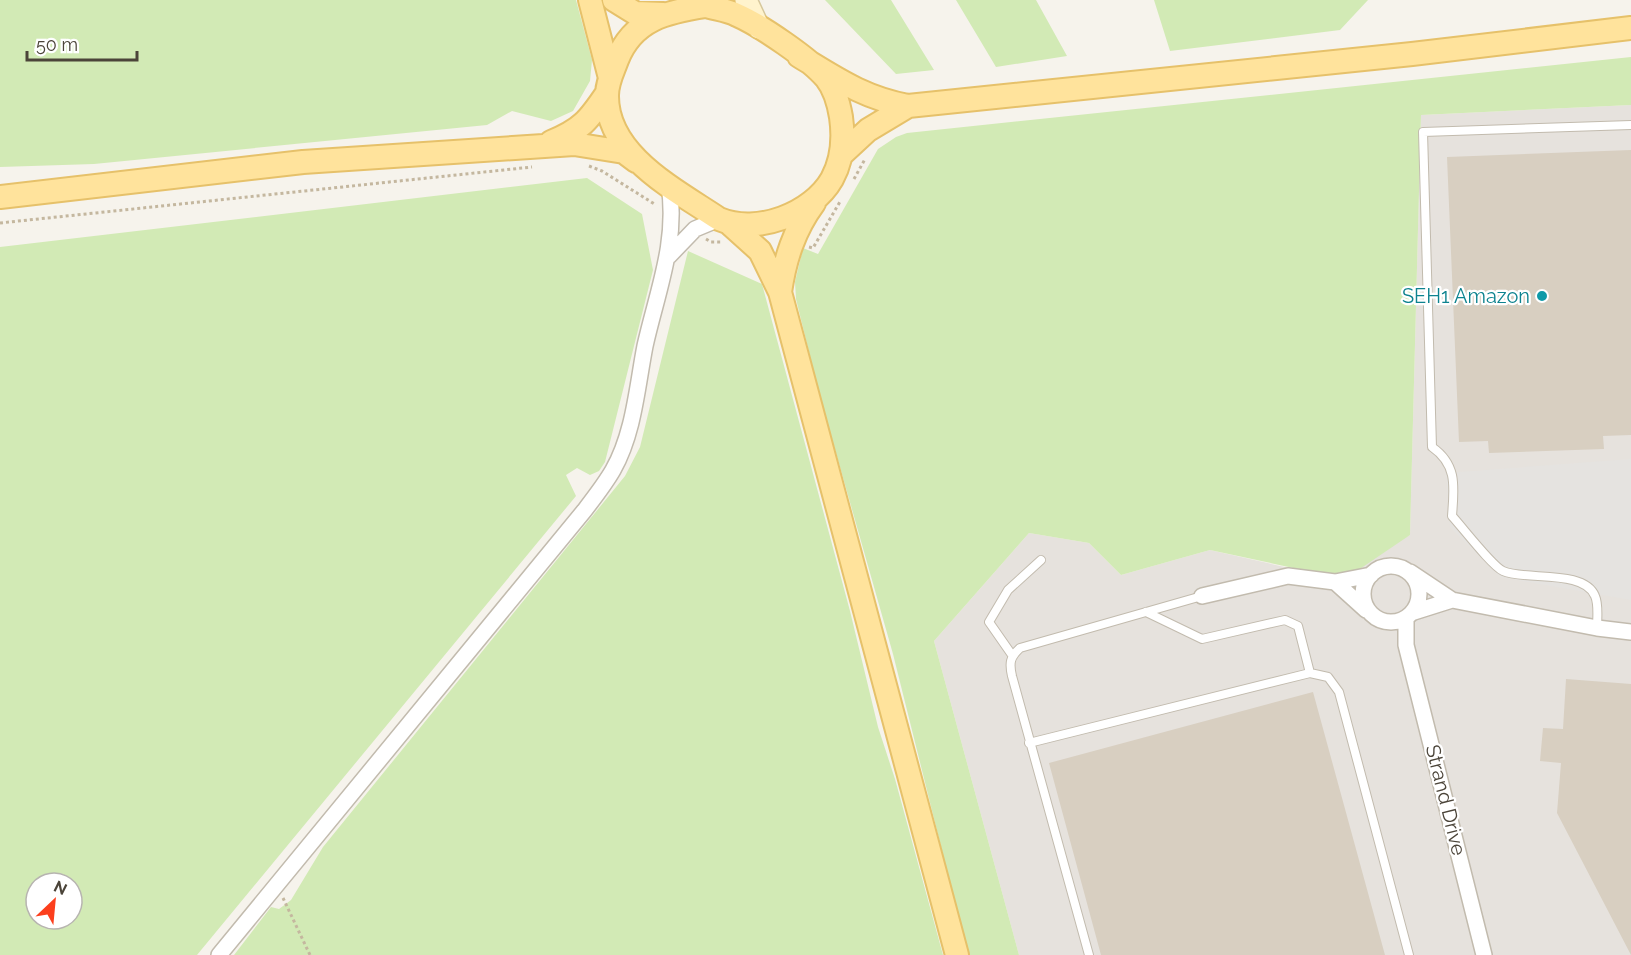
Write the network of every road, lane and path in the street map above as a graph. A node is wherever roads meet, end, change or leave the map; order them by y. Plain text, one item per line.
1 (591, 0) edge
2 (614, 0) edge
3 (691, 0) edge
4 (746, 0) edge
5 (666, 13) junction
6 (759, 28) junction
7 (1631, 28) edge
8 (799, 56) junction
9 (608, 86) junction
10 (908, 106) junction
11 (1631, 125) edge
12 (868, 154) dead end
13 (841, 155) junction
14 (540, 157) junction
15 (585, 165) dead end
16 (662, 179) junction
17 (853, 180) dead end
18 (833, 195) junction
19 (0, 197) edge
20 (673, 216) junction
21 (0, 223) edge
22 (725, 228) junction
23 (695, 229) junction
24 (792, 243) junction
25 (669, 256) junction
26 (780, 292) junction
27 (1041, 560) dead end
28 (1410, 572) junction
29 (1371, 574) junction
30 (1335, 582) junction
31 (1202, 596) joint
32 (1452, 600) junction
33 (1367, 610) junction
34 (1146, 612) junction
35 (1410, 615) junction
36 (1383, 622) junction
37 (1597, 628) junction
38 (1631, 632) edge
39 (1406, 645) junction
40 (1012, 655) junction
41 (1310, 673) junction
42 (1029, 743) junction
43 (275, 886) junction
44 (219, 955) edge
45 (310, 955) edge
46 (957, 955) edge
47 (1089, 955) edge
48 (1409, 955) edge
49 (1484, 955) edge

1 - 9 main road
2 - 5 main road
3 - 5 main road
4 - 6 main road
5 - 6 main road
5 - 9 main road
6 - 8 main road
7 - 10 main road
8 - 10 main road
8 - 13 main road
9 - 14 main road
9 - 16 main road
10 - 13 main road
11 - 37 lane
12 - 17 path
13 - 18 main road
14 - 16 main road
14 - 19 main road
14 - 21 path
15 - 20 path
16 - 20 street
16 - 22 main road
18 - 22 main road
18 - 24 main road
18 - 24 path
20 - 25 street
22 - 23 street
22 - 23 path
22 - 26 main road
23 - 25 street
24 - 26 main road
25 - 43 street
26 - 46 main road
27 - 40 lane
28 - 29 street
28 - 32 street
28 - 35 street
29 - 30 street
29 - 33 street
30 - 31 street
30 - 33 street
31 - 34 lane
32 - 35 street
32 - 37 street
33 - 36 street
34 - 40 lane
34 - 41 lane
35 - 36 street
35 - 39 street, Strand Drive
36 - 39 street
37 - 38 street
39 - 49 street, Strand Drive
40 - 42 lane
41 - 42 lane
41 - 48 lane
42 - 47 lane
43 - 44 street
43 - 45 path

